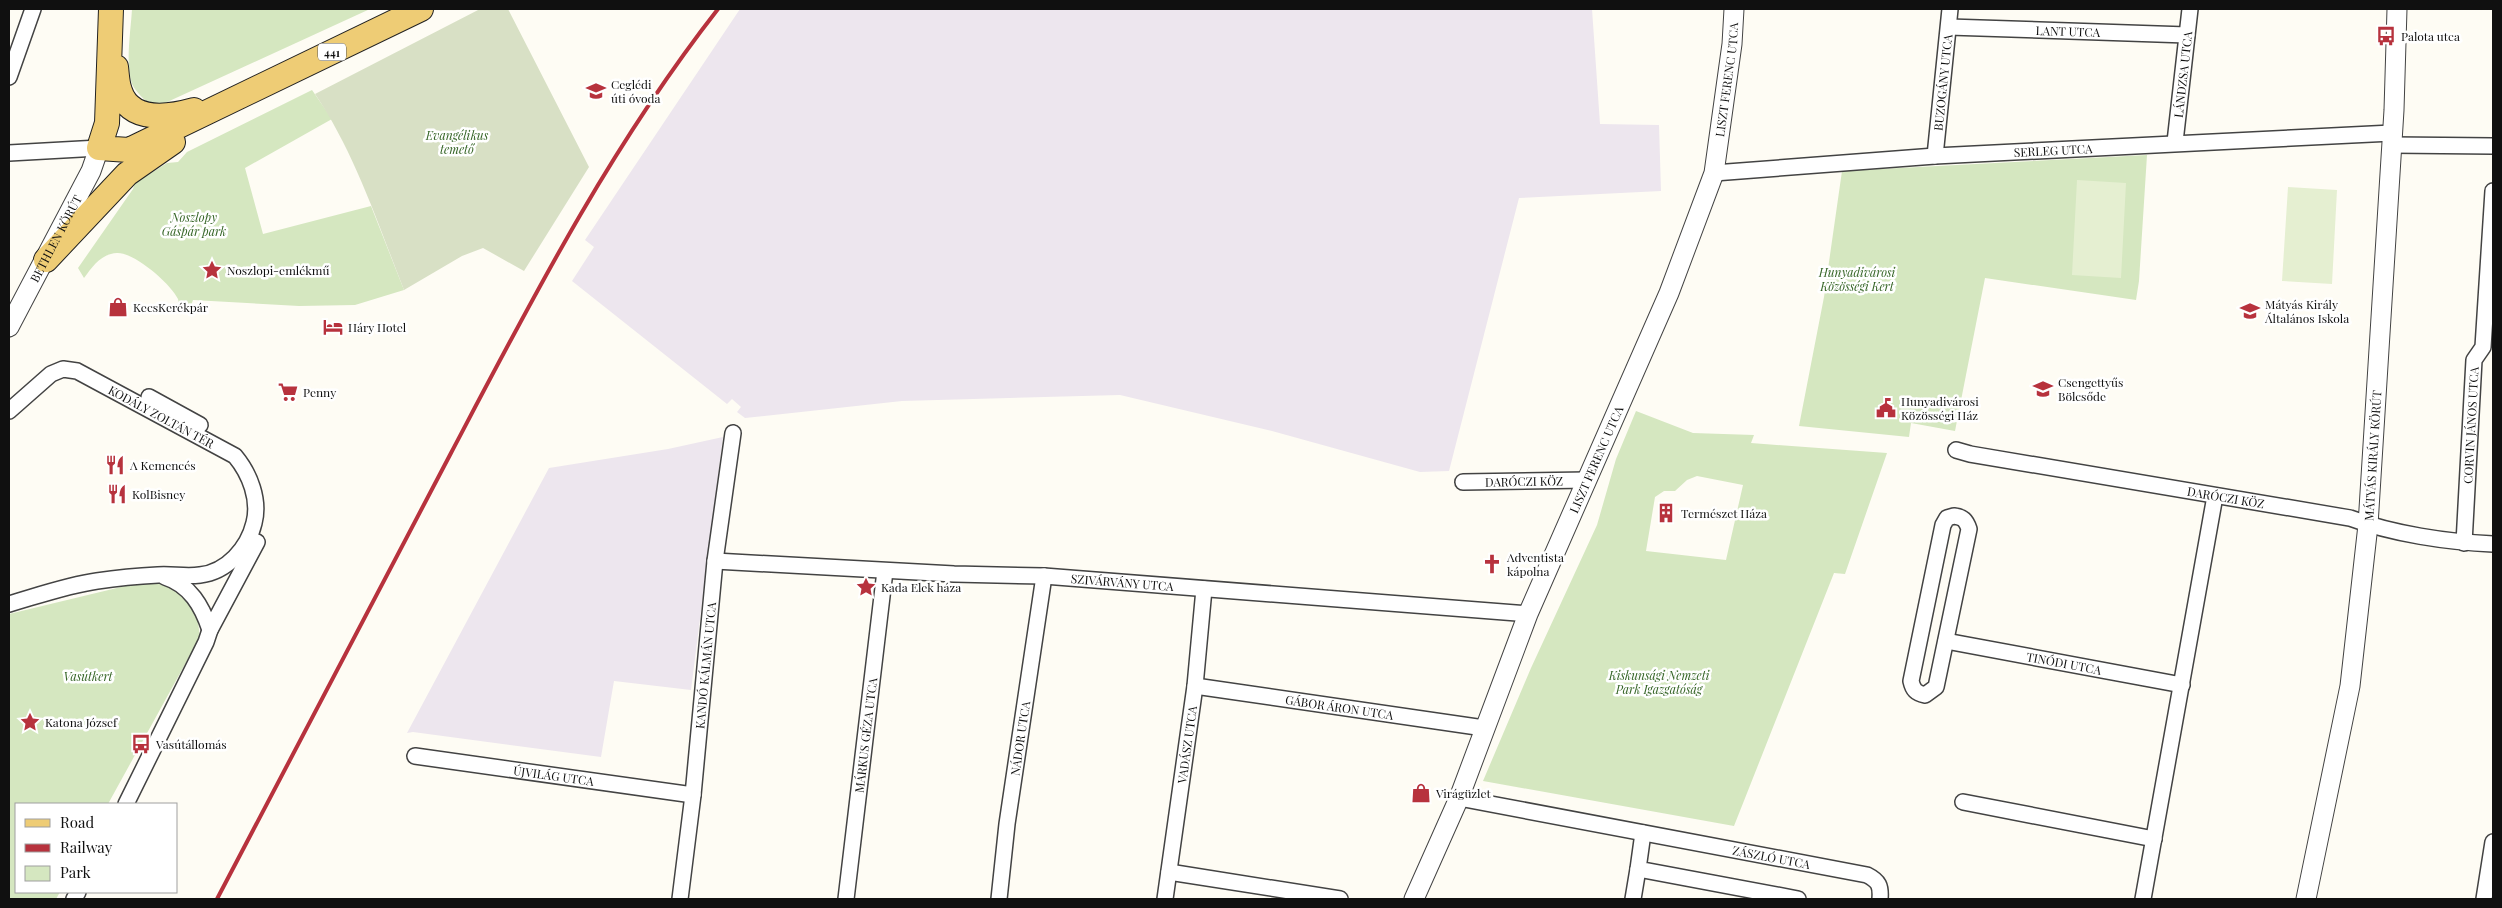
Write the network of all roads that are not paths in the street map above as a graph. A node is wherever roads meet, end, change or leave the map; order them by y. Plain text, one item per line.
1 (33, 9) edge
2 (421, 9) edge
3 (1734, 9) edge
4 (1950, 9) edge
5 (2190, 9) edge
6 (2397, 9) edge
7 (111, 19) edge
8 (1949, 27) junction
9 (2187, 35) junction
10 (9, 77) edge
11 (244, 96) junction
12 (2392, 139) junction
13 (2175, 142) junction
14 (99, 148) junction
15 (2493, 151) edge
16 (9, 154) edge
17 (1935, 156) junction
18 (1714, 173) junction
19 (2493, 191) edge
20 (46, 260) junction
21 (9, 327) edge
22 (149, 397) dead end
23 (10, 409) edge
24 (734, 433) dead end
25 (1956, 450) dead end
26 (1587, 480) junction
27 (1463, 482) dead end
28 (2215, 496) junction
29 (264, 504) junction
30 (2368, 525) junction
31 (249, 542) junction
32 (2464, 543) junction
33 (2493, 544) edge
34 (238, 553) junction
35 (716, 561) junction
36 (885, 571) junction
37 (158, 575) junction
38 (1044, 576) junction
39 (236, 578) junction
40 (1204, 589) junction
41 (9, 604) edge
42 (1528, 614) junction
43 (210, 630) junction
44 (1946, 641) junction
45 (2182, 685) junction
46 (1194, 686) junction
47 (1484, 728) junction
48 (415, 756) dead end
49 (693, 795) junction
50 (1459, 798) junction
51 (1963, 802) dead end
52 (126, 803) edge
53 (1643, 833) junction
54 (2154, 838) junction
55 (2493, 842) edge
56 (1638, 869) junction
57 (1169, 872) junction
58 (1634, 894) edge
59 (680, 899) edge
60 (846, 899) edge
61 (999, 899) edge
62 (1165, 899) edge
63 (1340, 899) edge
64 (1414, 899) edge
65 (1798, 899) edge
66 (1880, 899) edge
67 (2144, 899) edge
68 (2306, 899) edge
69 (2484, 899) edge

1 - 10 street
2 - 11 main road, 441
3 - 18 street, LISZT FERENC UTCA
4 - 8 street, BUZOGÁNY UTCA
5 - 9 street, LÁNDZSA UTCA
6 - 12 street, MÁTYÁS KIRÁLY KÖRÚT
7 - 11 main road
7 - 14 main road
8 - 9 street, LANT UTCA
8 - 17 street, BUZOGÁNY UTCA
9 - 13 street, LÁNDZSA UTCA
11 - 14 main road, 441
11 - 20 main road
12 - 13 street, SERLEG UTCA
12 - 15 street, SERLEG UTCA
12 - 30 street, MÁTYÁS KIRÁLY KÖRÚT
13 - 17 street, SERLEG UTCA
14 - 16 street
14 - 20 street, BETHLEN KÖRÚT
17 - 18 street, SERLEG UTCA
18 - 26 street, LISZT FERENC UTCA
19 - 32 street, CORVIN JÁNOS UTCA
20 - 21 street, BETHLEN KÖRÚT
22 - 29 street, KODÁLY ZOLTÁN TÉR
23 - 31 street, KODÁLY ZOLTÁN TÉR
24 - 35 street, KANDÓ KÁLMÁN UTCA
25 - 28 street, DARÓCZI KÖZ
26 - 27 street, DARÓCZI KÖZ
26 - 42 street, LISZT FERENC UTCA
28 - 30 street, DARÓCZI KÖZ
28 - 45 street
29 - 31 street, KODÁLY ZOLTÁN TÉR
29 - 39 street, KODÁLY ZOLTÁN TÉR
30 - 32 street, DARÓCZI KÖZ
30 - 68 street, MÁTYÁS KIRÁLY KÖRÚT
31 - 34 street, KODÁLY ZOLTÁN TÉR
32 - 33 street, DARÓCZI KÖZ
34 - 37 street, KODÁLY ZOLTÁN TÉR
34 - 39 street, KODÁLY ZOLTÁN TÉR
35 - 36 street, SZIVÁRVÁNY UTCA
35 - 49 street, KANDÓ KÁLMÁN UTCA
36 - 38 street, SZIVÁRVÁNY UTCA
36 - 60 street, MÁRKUS GÉZA UTCA
37 - 41 street
37 - 43 street
38 - 40 street, SZIVÁRVÁNY UTCA
38 - 61 street, NÁDOR UTCA
39 - 43 street, KODÁLY ZOLTÁN TÉR
40 - 42 street, SZIVÁRVÁNY UTCA
40 - 46 street, VADÁSZ UTCA
42 - 47 street, LISZT FERENC UTCA
43 - 52 street, KODÁLY ZOLTÁN TÉR
44 - 44 street
44 - 45 street, TINÓDI UTCA
45 - 54 street
46 - 47 street, GÁBOR ÁRON UTCA
46 - 57 street, VADÁSZ UTCA
47 - 50 street, LISZT FERENC UTCA
48 - 49 street, ÚJVILÁG UTCA
49 - 59 street, KANDÓ KÁLMÁN UTCA
50 - 53 street, ZÁSZLÓ UTCA
50 - 64 street, LISZT FERENC UTCA
51 - 54 street
53 - 56 street
53 - 66 street, ZÁSZLÓ UTCA
54 - 67 street
55 - 69 street
56 - 58 street
56 - 65 street
57 - 62 street, VADÁSZ UTCA
57 - 63 street

